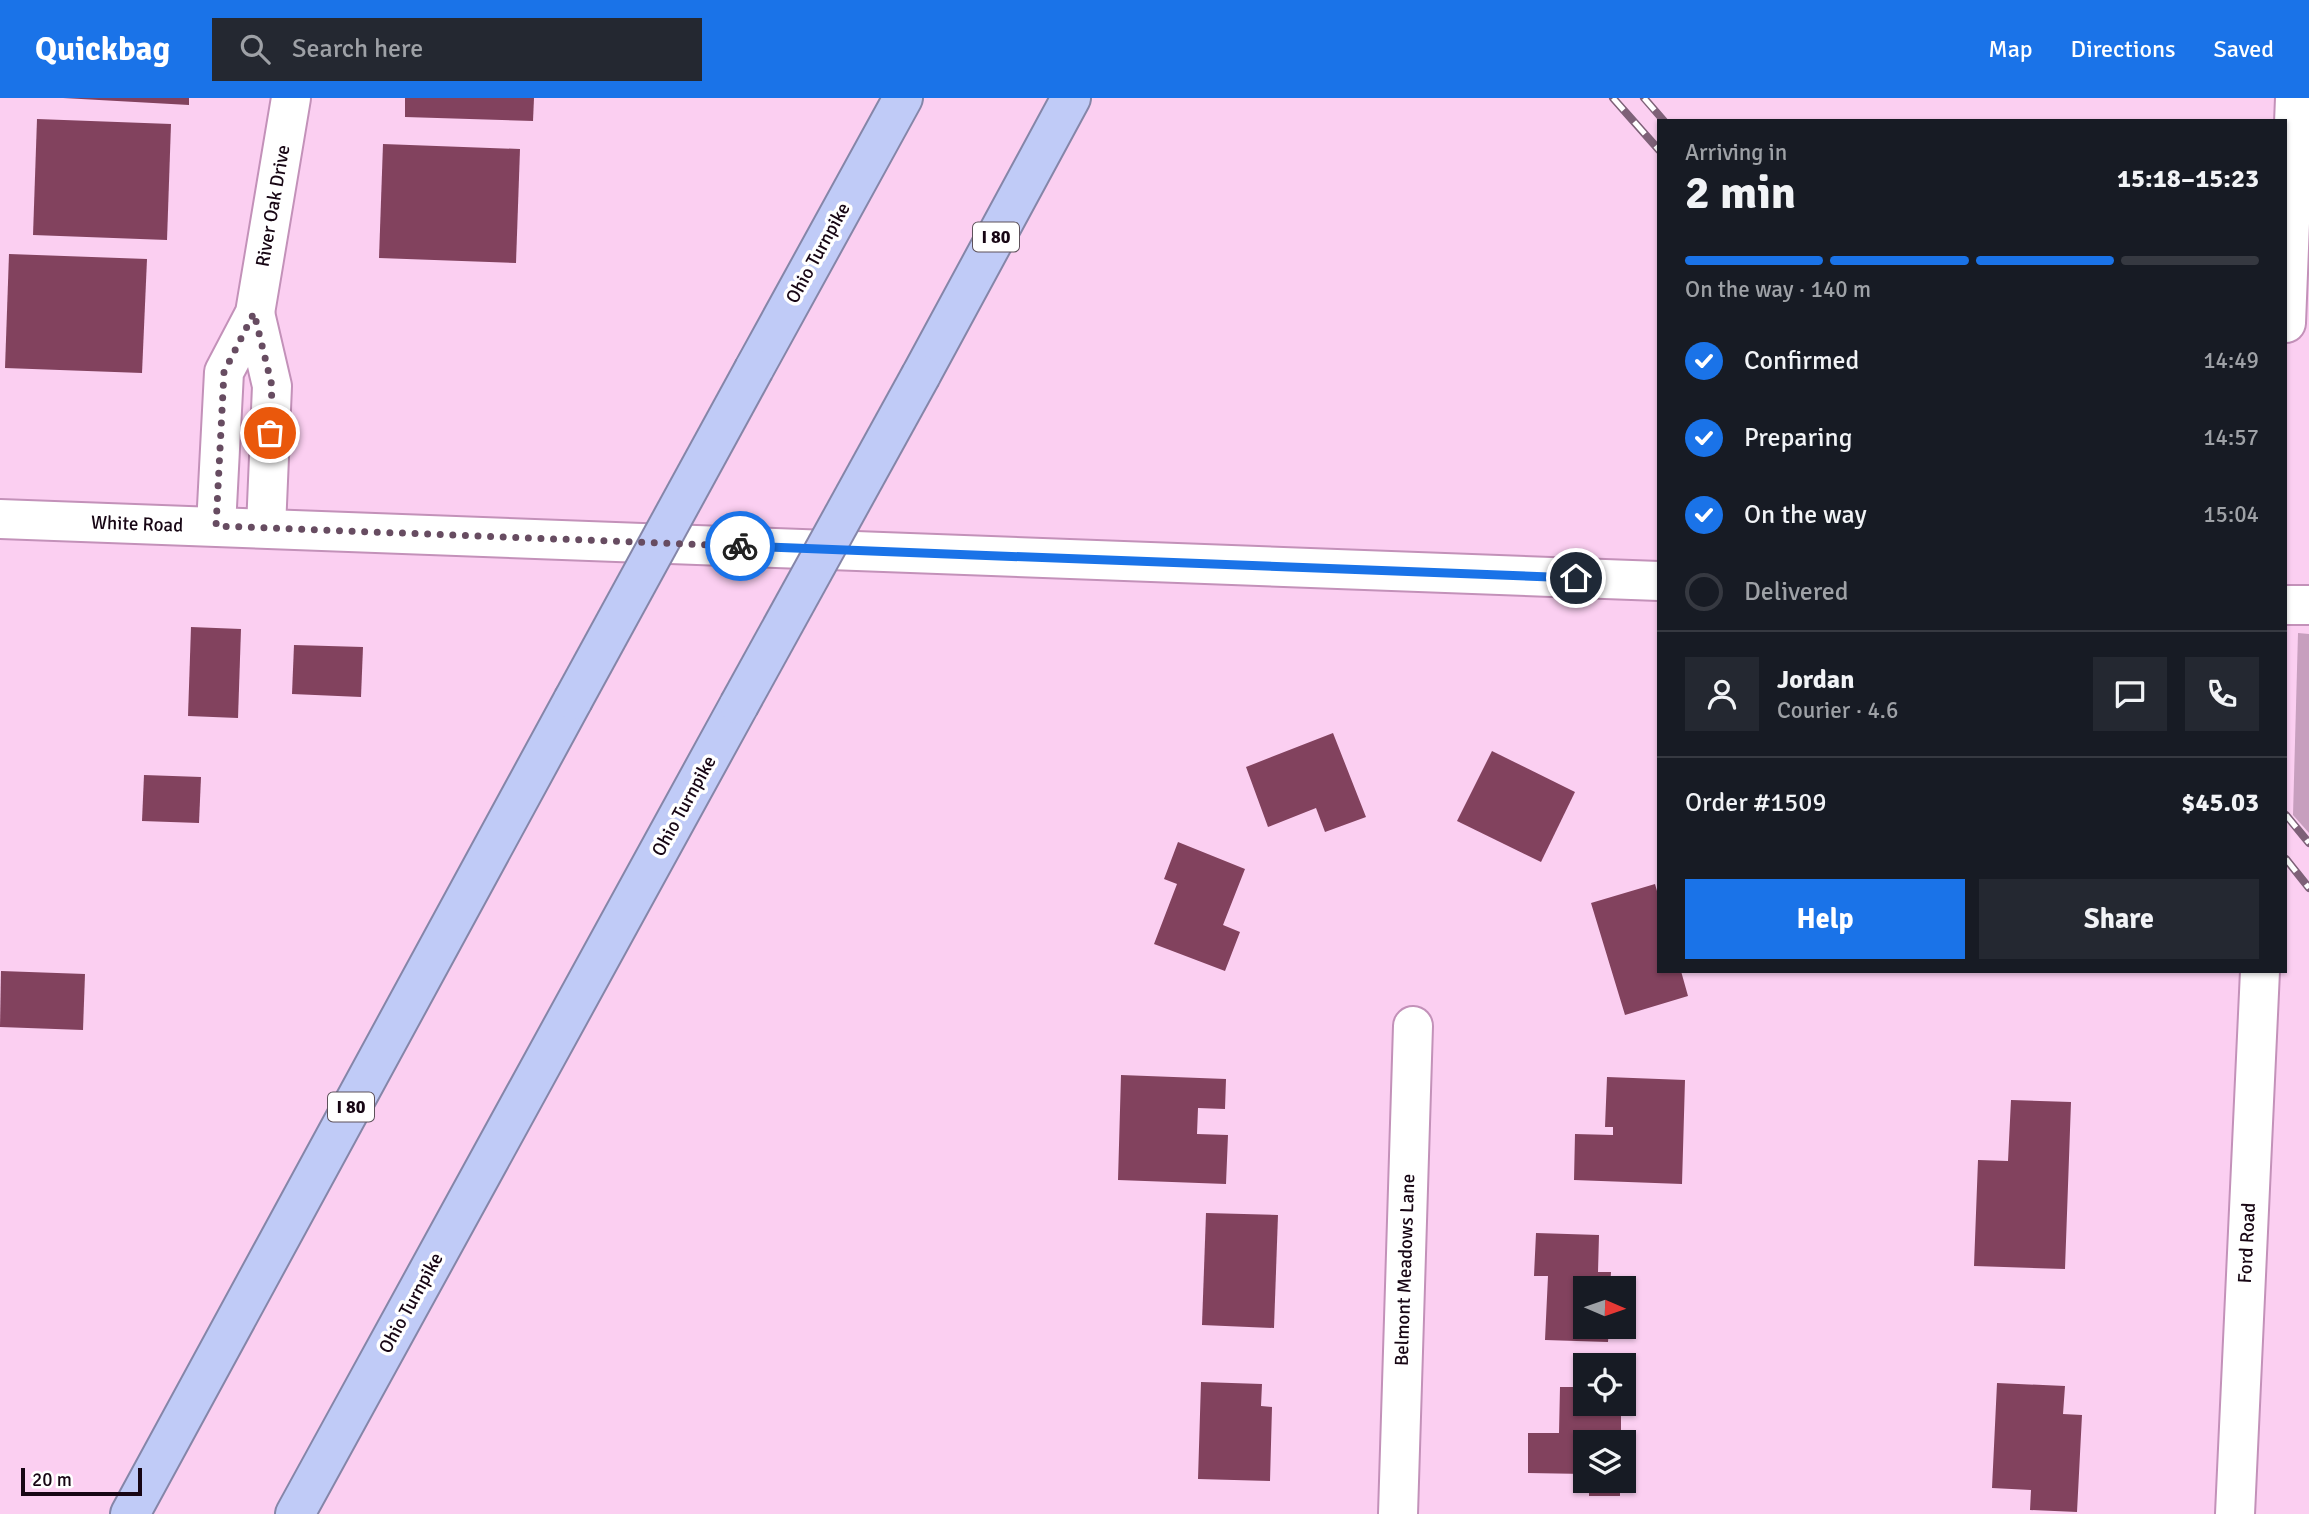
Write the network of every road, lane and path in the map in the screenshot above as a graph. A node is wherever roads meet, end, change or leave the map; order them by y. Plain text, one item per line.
1 (291, 98) edge
2 (903, 98) edge
3 (1071, 98) edge
4 (2295, 98) edge
5 (2287, 298) edge
6 (254, 313) junction
7 (0, 519) edge
8 (216, 526) junction
9 (266, 528) junction
10 (1657, 581) edge
11 (2287, 605) edge
12 (2309, 605) edge
13 (2260, 973) edge
14 (1413, 1026) dead end
15 (130, 1514) edge
16 (295, 1514) edge
17 (1398, 1514) edge
18 (2235, 1514) edge

1 - 6 street, River Oak Drive
2 - 15 highway, Ohio Turnpike / I 80, bridge
3 - 16 highway, Ohio Turnpike / I 80, bridge
4 - 5 street
6 - 8 street, River Oak Drive
6 - 9 street, River Oak Drive
7 - 8 street, White Road
8 - 9 street, White Road
9 - 10 street, White Road
11 - 12 street
13 - 18 street, Ford Road
14 - 17 street, Belmont Meadows Lane

